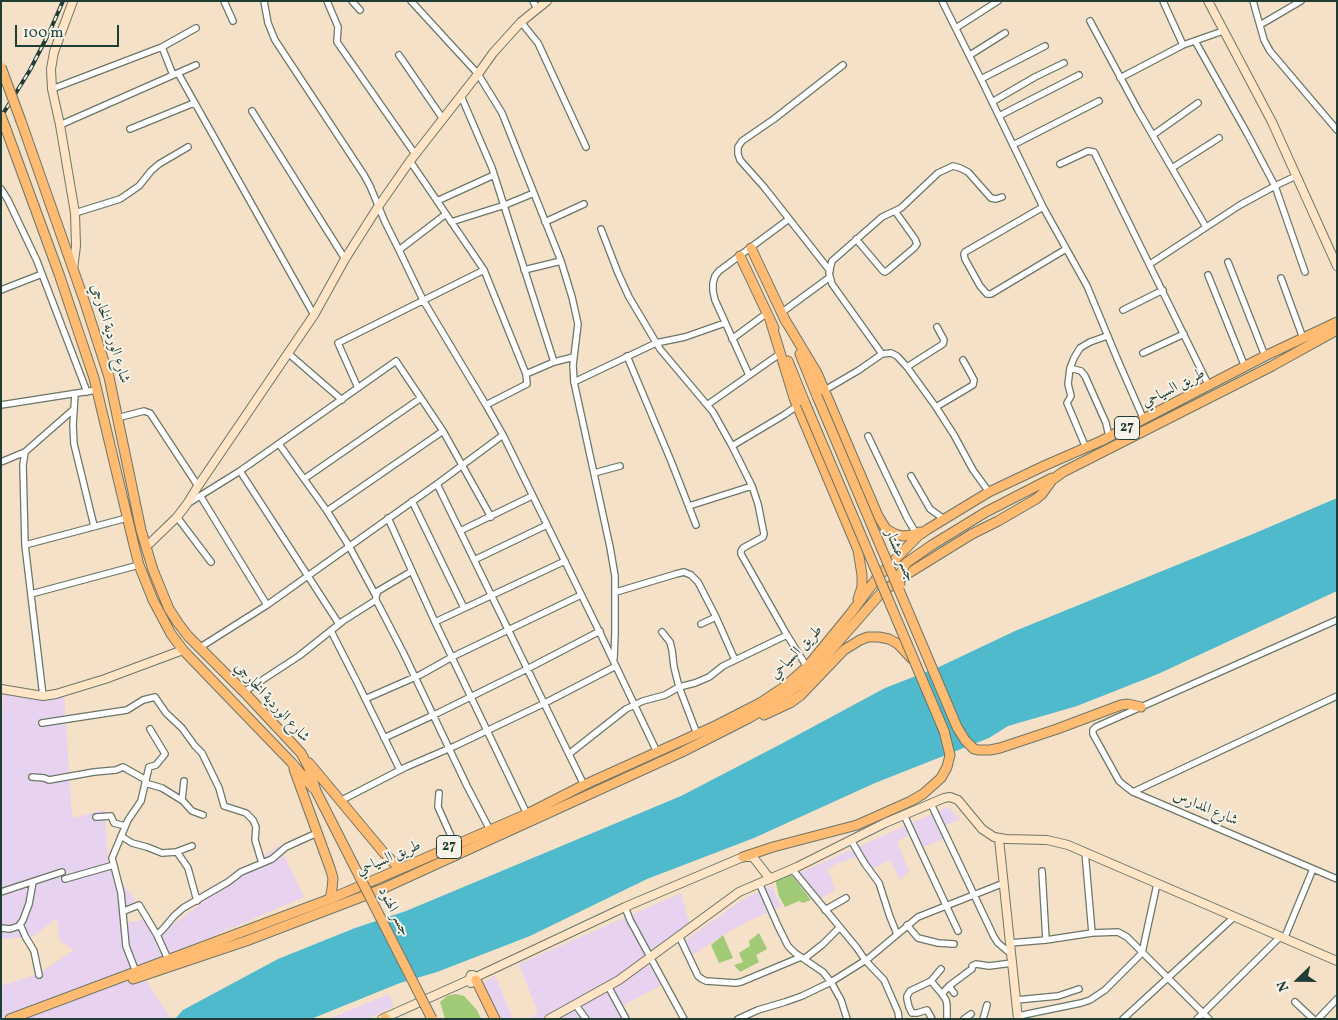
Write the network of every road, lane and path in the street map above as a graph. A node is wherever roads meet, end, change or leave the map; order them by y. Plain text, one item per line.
1 (73, 1) edge
2 (224, 1) edge
3 (264, 1) edge
4 (327, 1) edge
5 (352, 1) edge
6 (411, 1) edge
7 (533, 1) edge
8 (547, 1) edge
9 (942, 1) edge
10 (998, 1) edge
11 (1163, 1) edge
12 (1208, 1) edge
13 (1253, 1) edge
14 (1301, 1) edge
15 (537, 9) junction
16 (360, 10) dead end
17 (233, 21) dead end
18 (1090, 21) dead end
19 (521, 22) junction
20 (1260, 25) junction
21 (196, 28) dead end
22 (956, 28) junction
23 (1223, 31) junction
24 (1006, 34) dead end
25 (1195, 41) junction
26 (1183, 45) junction
27 (1045, 46) dead end
28 (162, 47) junction
29 (400, 55) dead end
30 (970, 55) junction
31 (1064, 63) dead end
32 (196, 65) dead end
33 (843, 65) dead end
34 (1, 67) edge
35 (175, 74) junction
36 (478, 74) junction
37 (1079, 75) dead end
38 (1120, 78) junction
39 (982, 79) junction
40 (52, 89) junction
41 (461, 96) junction
42 (1100, 101) dead end
43 (992, 102) junction
44 (194, 103) junction
45 (1198, 103) dead end
46 (252, 111) dead end
47 (1, 116) edge
48 (999, 116) junction
49 (443, 119) junction
50 (60, 125) junction
51 (130, 130) dead end
52 (1337, 130) edge
53 (1153, 134) junction
54 (1219, 138) dead end
55 (1014, 145) junction
56 (188, 147) dead end
57 (586, 147) dead end
58 (412, 158) junction
59 (1060, 164) dead end
60 (1172, 168) junction
61 (494, 175) junction
62 (1296, 176) junction
63 (1275, 186) junction
64 (1, 189) edge
65 (534, 193) junction
66 (1002, 197) dead end
67 (437, 200) junction
68 (584, 204) dead end
69 (504, 205) junction
70 (378, 207) junction
71 (1043, 207) junction
72 (895, 211) junction
73 (75, 212) junction
74 (446, 214) junction
75 (789, 219) junction
76 (451, 222) junction
77 (545, 222) junction
78 (1206, 227) junction
79 (601, 228) dead end
80 (856, 239) junction
81 (751, 248) junction
82 (1066, 249) junction
83 (399, 250) junction
84 (740, 256) junction
85 (345, 259) junction
86 (561, 261) junction
87 (1228, 262) dead end
88 (1150, 264) junction
89 (1337, 266) edge
90 (73, 269) junction
91 (484, 270) junction
92 (524, 270) junction
93 (1305, 272) dead end
94 (42, 274) junction
95 (830, 274) junction
96 (1208, 275) dead end
97 (1281, 278) dead end
98 (1, 290) edge
99 (1163, 290) junction
100 (423, 300) junction
101 (1123, 310) dead end
102 (767, 313) junction
103 (314, 315) junction
104 (782, 315) junction
105 (1337, 322) edge
106 (724, 323) junction
107 (771, 323) junction
108 (937, 327) dead end
109 (1337, 330) edge
110 (1184, 334) junction
111 (1107, 336) junction
112 (1303, 338) junction
113 (732, 339) junction
114 (656, 343) junction
115 (781, 353) junction
116 (1143, 353) dead end
117 (289, 354) junction
118 (882, 354) junction
119 (627, 356) junction
120 (1265, 356) junction
121 (574, 357) junction
122 (963, 360) dead end
123 (554, 362) junction
124 (907, 367) junction
125 (1245, 367) junction
126 (1070, 368) junction
127 (526, 374) junction
128 (749, 375) junction
129 (94, 378) junction
130 (110, 378) junction
131 (574, 382) junction
132 (1209, 386) junction
133 (358, 388) junction
134 (97, 390) junction
135 (825, 390) junction
136 (87, 392) junction
137 (75, 394) junction
138 (421, 398) junction
139 (342, 400) junction
140 (801, 404) junction
141 (1, 405) edge
142 (486, 405) junction
143 (707, 405) junction
144 (936, 407) junction
145 (74, 409) junction
146 (102, 410) junction
147 (117, 415) junction
148 (1144, 420) junction
149 (444, 431) junction
150 (503, 435) junction
151 (868, 436) dead end
152 (1109, 437) junction
153 (279, 444) junction
154 (732, 446) junction
155 (1086, 448) junction
156 (25, 452) junction
157 (1, 462) edge
158 (463, 464) junction
159 (620, 466) dead end
160 (240, 471) junction
161 (1063, 472) junction
162 (594, 473) junction
163 (911, 476) dead end
164 (304, 479) junction
165 (437, 484) junction
166 (198, 486) junction
167 (752, 486) junction
168 (989, 492) junction
169 (201, 496) junction
170 (532, 496) junction
171 (412, 501) junction
172 (188, 504) junction
173 (689, 506) junction
174 (327, 511) junction
175 (177, 517) junction
176 (491, 517) junction
177 (127, 518) junction
178 (388, 518) junction
179 (944, 519) junction
180 (547, 525) junction
181 (696, 525) dead end
182 (94, 526) junction
183 (460, 531) junction
184 (917, 535) junction
185 (25, 545) junction
186 (349, 546) junction
187 (146, 547) junction
188 (474, 560) junction
189 (565, 561) junction
190 (211, 562) dead end
191 (139, 564) junction
192 (412, 571) junction
193 (308, 575) junction
194 (616, 592) junction
195 (31, 594) junction
196 (581, 595) junction
197 (491, 596) junction
198 (376, 598) junction
199 (904, 603) junction
200 (267, 605) junction
201 (464, 608) junction
202 (851, 613) junction
203 (716, 617) junction
204 (435, 622) junction
205 (1336, 623) edge
206 (340, 624) junction
207 (701, 624) dead end
208 (508, 630) junction
209 (331, 631) junction
210 (600, 631) junction
211 (662, 632) dead end
212 (787, 635) junction
213 (199, 648) junction
214 (183, 650) junction
215 (452, 657) junction
216 (735, 660) junction
217 (615, 663) junction
218 (807, 667) junction
219 (527, 669) junction
220 (921, 674) junction
221 (415, 677) junction
222 (679, 687) junction
223 (1, 689) edge
224 (244, 692) junction
225 (43, 696) junction
226 (1337, 696) edge
227 (471, 697) junction
228 (366, 699) junction
229 (545, 703) junction
230 (635, 705) junction
231 (1141, 707) junction
232 (434, 715) junction
233 (42, 723) dead end
234 (150, 729) dead end
235 (488, 730) junction
236 (697, 734) junction
237 (384, 738) junction
238 (294, 745) junction
239 (449, 748) junction
240 (657, 752) junction
241 (682, 752) junction
242 (301, 753) junction
243 (284, 754) junction
244 (569, 754) junction
245 (291, 762) junction
246 (661, 762) junction
247 (400, 770) junction
248 (32, 777) dead end
249 (146, 781) junction
250 (184, 781) dead end
251 (584, 785) junction
252 (316, 791) junction
253 (1133, 792) junction
254 (438, 793) dead end
255 (182, 800) junction
256 (340, 801) junction
257 (930, 804) junction
258 (527, 814) junction
259 (904, 815) junction
260 (202, 816) dead end
261 (96, 817) dead end
262 (125, 826) junction
263 (490, 830) junction
264 (317, 834) junction
265 (120, 836) junction
266 (999, 839) junction
267 (851, 840) junction
268 (456, 845) junction
269 (192, 846) dead end
270 (177, 852) junction
271 (1084, 852) junction
272 (743, 857) junction
273 (262, 863) junction
274 (114, 866) junction
275 (400, 869) junction
276 (792, 869) junction
277 (1313, 869) junction
278 (1042, 871) dead end
279 (770, 879) junction
280 (1337, 879) edge
281 (33, 882) junction
282 (759, 883) junction
283 (1004, 883) junction
284 (1157, 884) junction
285 (1, 892) edge
286 (973, 894) junction
287 (846, 898) dead end
288 (330, 899) junction
289 (197, 900) junction
290 (625, 906) junction
291 (947, 906) junction
292 (826, 910) junction
293 (124, 911) junction
294 (1234, 917) junction
295 (20, 924) junction
296 (908, 925) junction
297 (840, 927) junction
298 (1, 928) edge
299 (249, 929) junction
300 (958, 931) dead end
301 (1092, 933) junction
302 (234, 934) junction
303 (897, 934) junction
304 (157, 935) junction
305 (679, 936) junction
306 (253, 938) junction
307 (1282, 938) junction
308 (1046, 940) junction
309 (1010, 943) junction
310 (237, 944) junction
311 (954, 944) dead end
312 (1142, 953) junction
313 (1011, 954) junction
314 (650, 957) junction
315 (802, 958) junction
316 (168, 959) junction
317 (866, 960) junction
318 (1337, 962) edge
319 (1012, 964) junction
320 (941, 969) dead end
321 (136, 972) junction
322 (39, 975) dead end
323 (1168, 977) junction
324 (473, 980) junction
325 (930, 981) junction
326 (831, 982) junction
327 (608, 986) junction
328 (949, 986) junction
329 (1079, 990) dead end
330 (954, 993) dead end
331 (942, 994) junction
332 (1337, 999) edge
333 (1016, 1000) junction
334 (1295, 1002) dead end
335 (575, 1004) junction
336 (987, 1005) dead end
337 (909, 1007) junction
338 (898, 1012) junction
339 (1203, 1012) junction
340 (970, 1014) dead end
341 (1018, 1017) edge
342 (384, 1018) edge
343 (10, 1019) edge
344 (24, 1019) edge
345 (432, 1019) edge
346 (489, 1019) edge
347 (495, 1019) edge
348 (549, 1019) edge
349 (586, 1019) edge
350 (626, 1019) edge
351 (684, 1019) edge
352 (738, 1019) edge
353 (847, 1019) edge
354 (899, 1019) edge
355 (932, 1019) edge
356 (947, 1019) edge
357 (964, 1019) edge
358 (983, 1019) edge
359 (1123, 1019) edge
360 (1196, 1019) edge
361 (1209, 1019) edge
362 (1313, 1019) edge
363 (1318, 1019) edge

1 - 40 street
2 - 17 street
3 - 70 street
4 - 58 street
5 - 16 street
6 - 36 street
7 - 15 street
8 - 15 street
9 - 22 street
10 - 22 street
11 - 26 street
12 - 23 street
13 - 20 street
14 - 20 street
15 - 19 street
18 - 38 street
19 - 36 street
19 - 57 street
20 - 52 street
21 - 28 street
22 - 30 street
23 - 25 street
23 - 62 street
24 - 30 street
25 - 26 street
25 - 63 street
26 - 38 street
27 - 39 street
28 - 35 street
28 - 40 street
29 - 49 street
30 - 39 street
31 - 43 street
32 - 35 street
33 - 75 street
34 - 90 main road, شارع الوردية الخارجي, bridge
35 - 44 street
35 - 50 street
36 - 41 street
36 - 65 street
37 - 48 street
38 - 53 street
39 - 43 street
40 - 50 street
41 - 49 street
41 - 61 street
42 - 55 street
43 - 48 street
44 - 51 street
44 - 103 street
45 - 53 street
46 - 85 street
47 - 129 main road, شارع الوردية الخارجي, bridge
48 - 55 street
49 - 58 street
50 - 73 street
53 - 60 street
54 - 60 street
55 - 71 street
56 - 73 street
58 - 67 street
58 - 70 street
59 - 88 street
60 - 78 street
61 - 67 street
61 - 69 street
62 - 63 street
62 - 89 street
63 - 78 street
63 - 93 street
64 - 94 street
65 - 69 street
65 - 77 street
66 - 72 street
67 - 74 street
68 - 77 street
69 - 76 street
69 - 92 street
70 - 83 street
70 - 85 street
71 - 82 street
71 - 82 street
72 - 80 street
72 - 80 street
73 - 90 street
74 - 76 street
74 - 83 street
75 - 81 street
75 - 95 street
76 - 91 street
77 - 86 street
78 - 88 street
79 - 114 street
80 - 95 street
81 - 84 street
81 - 104 main road
82 - 111 street
83 - 100 street
84 - 102 main road
84 - 106 street
85 - 103 street
86 - 92 street
86 - 121 street
87 - 120 street
88 - 99 street
90 - 130 main road, شارع الوردية الخارجي
91 - 100 street
91 - 127 street
92 - 123 street
94 - 98 street
94 - 136 street
95 - 104 street
95 - 118 street
96 - 125 street
97 - 112 street
99 - 101 street
99 - 110 street
100 - 133 street
100 - 142 street
102 - 107 main road
102 - 113 street
103 - 117 street
104 - 135 main road
104 - 199 main road, جسر عشتار, bridge
105 - 112 main road, طريق السياحي / 27
106 - 113 street
106 - 114 street
107 - 115 main road
107 - 140 main road
108 - 124 street
109 - 161 main road, طريق السياحي / 27
110 - 116 street
110 - 132 street
111 - 126 street
111 - 148 street
112 - 120 main road, طريق السياحي / 27
113 - 128 street
114 - 119 street
114 - 143 street
115 - 128 street
115 - 140 main road
117 - 139 street
117 - 166 street
118 - 124 street
118 - 135 street
119 - 131 street
119 - 173 street
120 - 125 main road, طريق السياحي / 27
121 - 123 street
121 - 131 street
122 - 144 street
123 - 127 street
124 - 144 street
125 - 132 main road, طريق السياحي / 27
126 - 152 street
126 - 155 street
127 - 142 street
128 - 143 street
129 - 130 main road
129 - 134 main road, شارع الوردية الخارجي
130 - 147 main road, شارع الوردية الخارجي
131 - 162 street
132 - 148 main road, طريق السياحي / 27
133 - 138 street
133 - 139 street
134 - 136 street
134 - 146 main road, شارع الوردية الخارجي
135 - 184 main road
136 - 137 street
137 - 141 street
137 - 145 street
138 - 149 street
138 - 164 street
139 - 153 street
140 - 154 street
140 - 202 main road
140 - 220 main road, جسر عشتار, bridge
142 - 150 street
143 - 154 street
144 - 168 street
145 - 156 street
145 - 182 street
146 - 147 main road
146 - 177 main road, شارع الوردية الخارجي
147 - 166 street
147 - 187 main road, شارع الوردية الخارجي
148 - 152 main road, طريق السياحي / 27
149 - 158 street
149 - 174 street
150 - 158 street
150 - 170 street
151 - 184 street
152 - 155 main road, طريق السياحي / 27
153 - 160 street
153 - 164 street
154 - 167 street
155 - 168 main road, طريق السياحي / 27
156 - 157 street
156 - 185 street
158 - 165 street
158 - 176 street
159 - 162 street
160 - 169 street
160 - 193 street
161 - 199 main road, bridge
161 - 241 main road, طريق السياحي / 27
162 - 194 street
163 - 179 street
164 - 174 street
165 - 171 street
165 - 183 street
166 - 172 street
167 - 173 street
167 - 212 street
168 - 179 main road, طريق السياحي / 27
169 - 172 street
169 - 200 street
170 - 176 street
170 - 180 street
171 - 178 street
171 - 201 street
172 - 175 street
173 - 181 street
174 - 186 street
175 - 187 street
175 - 190 street
176 - 183 street
177 - 182 street
177 - 191 main road, شارع الوردية الخارجي
178 - 186 street
178 - 192 street
179 - 184 main road, طريق السياحي / 27
180 - 188 street
180 - 189 street
182 - 185 street
183 - 188 street
184 - 202 main road, طريق السياحي
185 - 195 street
186 - 193 street
186 - 198 street
187 - 213 main road, شارع الوردية الخارجي
188 - 197 street
189 - 196 street
189 - 197 street
191 - 195 street
191 - 214 main road, شارع الوردية الخارجي
192 - 198 street
192 - 204 street
193 - 200 street
193 - 206 street
194 - 203 street
194 - 217 street
195 - 225 street
196 - 208 street
196 - 210 street
197 - 201 street
197 - 208 street
198 - 206 street
198 - 221 street
199 - 231 main road, جسر عشتار, bridge
200 - 213 street
201 - 204 street
202 - 218 main road, طريق السياحي / 27
203 - 207 street
203 - 216 street
204 - 215 street
205 - 231 street
206 - 209 street
208 - 215 street
208 - 219 street
209 - 224 street
209 - 228 street
210 - 217 street
210 - 219 street
211 - 222 street
212 - 216 street
212 - 218 street
213 - 224 main road, شارع الوردية الخارجي
214 - 225 street
214 - 243 main road, شارع الوردية الخارجي
215 - 221 street
215 - 227 street
216 - 222 street
217 - 229 street
217 - 230 street
218 - 236 main road, طريق السياحي / 27
219 - 227 street
219 - 229 street
220 - 241 main road, bridge
220 - 272 main road, جسر عشتار, bridge
221 - 228 street
221 - 232 street
222 - 230 street
222 - 236 street
223 - 225 street
224 - 238 main road, شارع الوردية الخارجي
226 - 253 street
227 - 232 street
227 - 235 street
228 - 237 street
229 - 235 street
229 - 244 street
230 - 240 street
230 - 244 street
231 - 253 street, شارع المدارس
232 - 237 street
232 - 239 street
233 - 273 street
234 - 249 street
235 - 239 street
235 - 258 street
236 - 240 main road, طريق السياحي / 27
237 - 247 street
238 - 242 main road, شارع الوردية الخارجي
238 - 243 main road
239 - 247 street
239 - 263 street
240 - 246 main road
240 - 251 main road, طريق السياحي / 27
241 - 246 main road, طريق السياحي / 27
242 - 245 main road
242 - 252 main road, شارع الوردية الخارجي
242 - 256 main road
243 - 245 main road, شارع الوردية الخارجي
244 - 251 street
245 - 252 main road, شارع الوردية الخارجي
245 - 264 main road
246 - 306 main road, طريق السياحي / 27
247 - 256 street
248 - 249 street
249 - 255 street
249 - 262 street
250 - 255 street
251 - 258 main road, طريق السياحي / 27
252 - 345 main road, جسر الهنود, bridge
253 - 277 street, شارع المدارس
254 - 268 street
255 - 260 street
256 - 275 main road
257 - 259 street
257 - 266 street
257 - 286 street
258 - 263 main road, طريق السياحي / 27
259 - 267 street
259 - 291 street
261 - 262 street
262 - 265 street
263 - 268 main road, طريق السياحي / 27
264 - 273 street
264 - 288 main road
265 - 270 street
265 - 274 street
266 - 271 street
266 - 283 street
267 - 276 street
267 - 303 street
268 - 275 main road, طريق السياحي / 27
269 - 270 street
270 - 289 street
271 - 284 street
271 - 301 street
272 - 279 street
272 - 290 street
273 - 289 street
274 - 281 street
274 - 293 street
275 - 288 main road, طريق السياحي / 27
276 - 279 street
276 - 292 street
277 - 280 street, شارع المدارس
277 - 307 street
278 - 308 street
279 - 282 street
281 - 285 street
281 - 295 street
282 - 305 street
282 - 315 street
283 - 286 street
283 - 309 street
284 - 294 street
284 - 312 street
286 - 291 street
286 - 313 street
287 - 292 street
288 - 299 main road, طريق السياحي / 27
289 - 304 street
290 - 314 street
290 - 324 street
291 - 296 street
291 - 300 street
292 - 297 street
293 - 304 street
293 - 321 street
294 - 307 street
294 - 323 street
295 - 298 street
295 - 322 street
296 - 303 street
296 - 311 street
297 - 315 street
297 - 317 street
299 - 302 main road, طريق السياحي / 27
299 - 306 main road
301 - 308 street
301 - 312 street
302 - 310 main road
302 - 316 main road, طريق السياحي / 27
303 - 317 street
304 - 316 street
305 - 314 street
305 - 315 street
306 - 310 main road, طريق السياحي / 27
307 - 318 street
307 - 339 street
308 - 309 street
309 - 313 street
310 - 344 main road, طريق السياحي / 27
312 - 323 street
312 - 341 street
313 - 319 street
314 - 327 street
314 - 351 street
315 - 326 street
316 - 321 main road, طريق السياحي / 27
317 - 326 street
317 - 338 street
319 - 328 street
319 - 333 street
320 - 325 street
321 - 343 main road, طريق السياحي / 27
323 - 339 street
323 - 359 street
324 - 342 street
324 - 346 main road
324 - 347 main road
325 - 331 street
325 - 337 street
326 - 352 street
326 - 353 street
327 - 335 street
327 - 350 street
328 - 330 street
328 - 331 street
329 - 333 street
331 - 356 street
332 - 363 street
333 - 341 street
334 - 362 street
335 - 348 street
335 - 349 street
336 - 358 street
337 - 338 street
337 - 355 street
338 - 354 street
339 - 360 street
339 - 361 street
340 - 357 street

